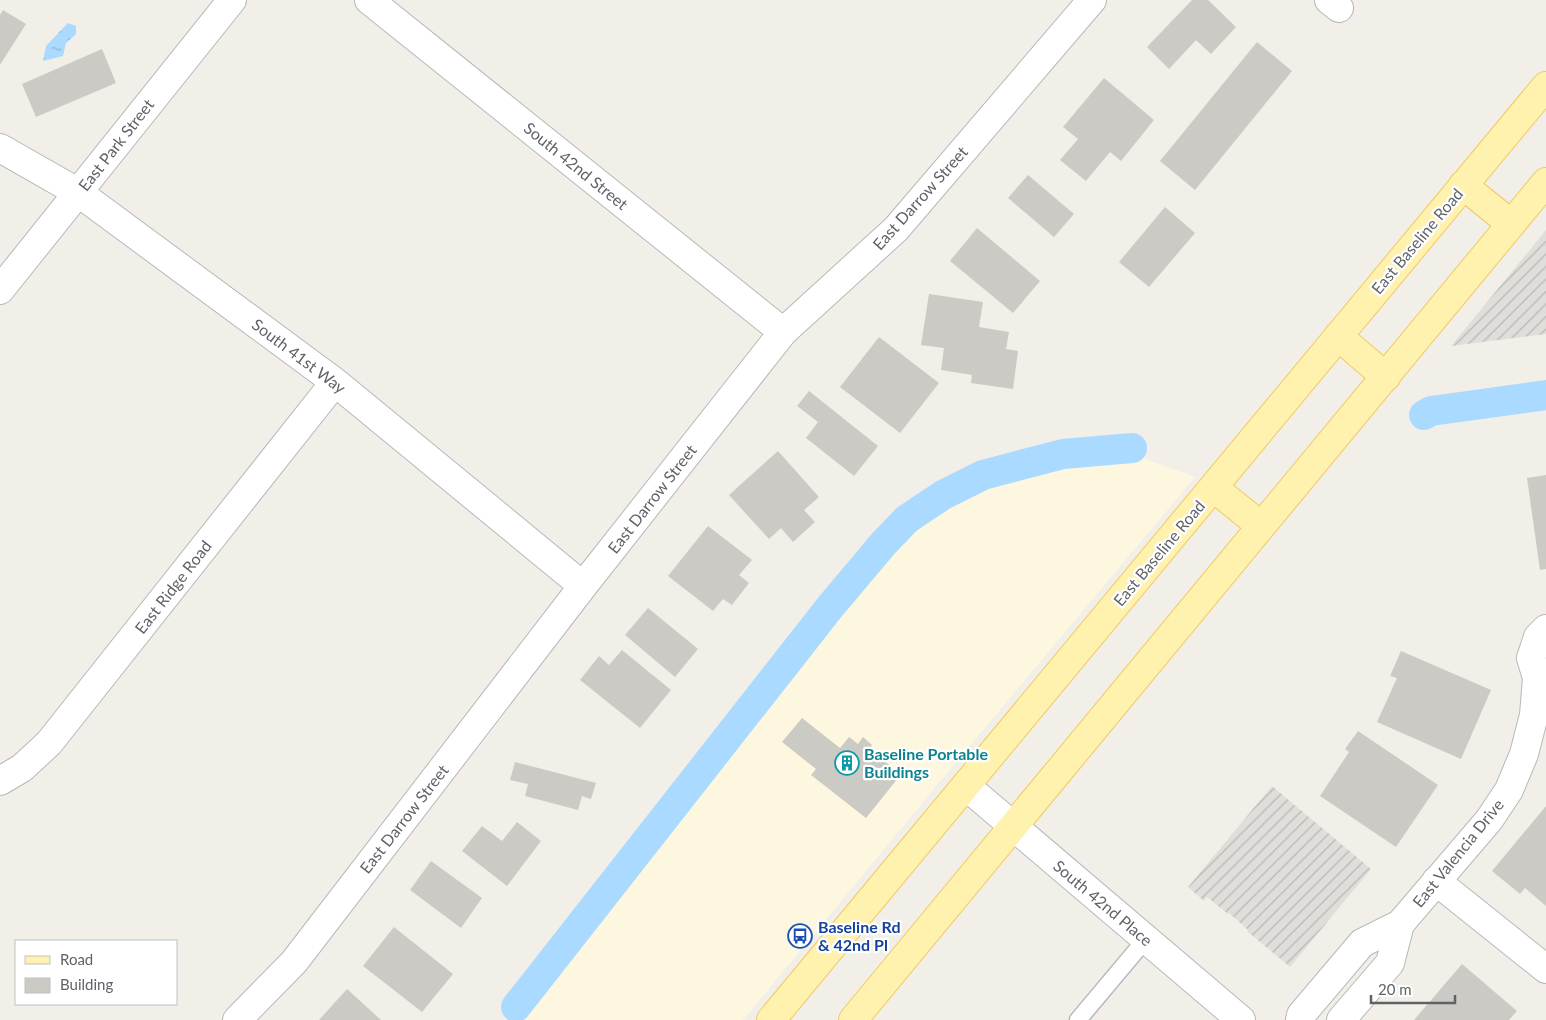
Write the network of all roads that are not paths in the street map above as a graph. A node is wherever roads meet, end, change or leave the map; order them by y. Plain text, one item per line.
1 (232, 0) edge
2 (369, 0) edge
3 (1092, 0) edge
4 (1546, 86) edge
5 (0, 148) edge
6 (1546, 182) edge
7 (1463, 186) junction
8 (79, 193) junction
9 (1511, 224) junction
10 (0, 290) edge
11 (783, 332) junction
12 (1338, 336) junction
13 (1386, 377) junction
14 (335, 382) junction
15 (1214, 488) junction
16 (1261, 526) junction
17 (583, 586) junction
18 (1542, 633) edge
19 (0, 782) edge
20 (966, 786) junction
21 (1012, 826) junction
22 (1436, 882) junction
23 (1400, 924) junction
24 (1146, 939) junction
25 (1349, 957) junction
26 (1546, 969) edge
27 (1376, 979) junction
28 (236, 1020) edge
29 (771, 1020) edge
30 (853, 1020) edge
31 (1078, 1020) edge
32 (1241, 1020) edge
33 (1300, 1020) edge
34 (1341, 1020) edge

1 - 8 street, East Park Street
2 - 11 street, South 42nd Street
3 - 11 street, East Darrow Street
4 - 7 main road, East Baseline Road
5 - 8 street, South 41st Way
6 - 9 main road
7 - 9 main road
7 - 12 main road, East Baseline Road
8 - 10 street, East Park Street
8 - 14 street, South 41st Way
9 - 13 main road
11 - 17 street, East Darrow Street
12 - 13 main road
12 - 15 main road, East Baseline Road
13 - 16 main road
14 - 17 street, South 41st Way
14 - 19 street, East Ridge Road
15 - 16 main road
15 - 20 main road, East Baseline Road
16 - 21 main road
17 - 28 street, East Darrow Street
18 - 22 street, East Valencia Drive
20 - 21 street, South 42nd Place
20 - 29 main road, East Baseline Road
21 - 24 street, South 42nd Place
21 - 30 main road
22 - 23 street, East Valencia Drive
22 - 26 street
23 - 25 street, East Valencia Drive
23 - 27 street, East Valencia Drive
24 - 31 lane
24 - 32 street, South 42nd Place
25 - 27 street
25 - 33 street, East Valencia Drive
27 - 34 street, East Valencia Drive

